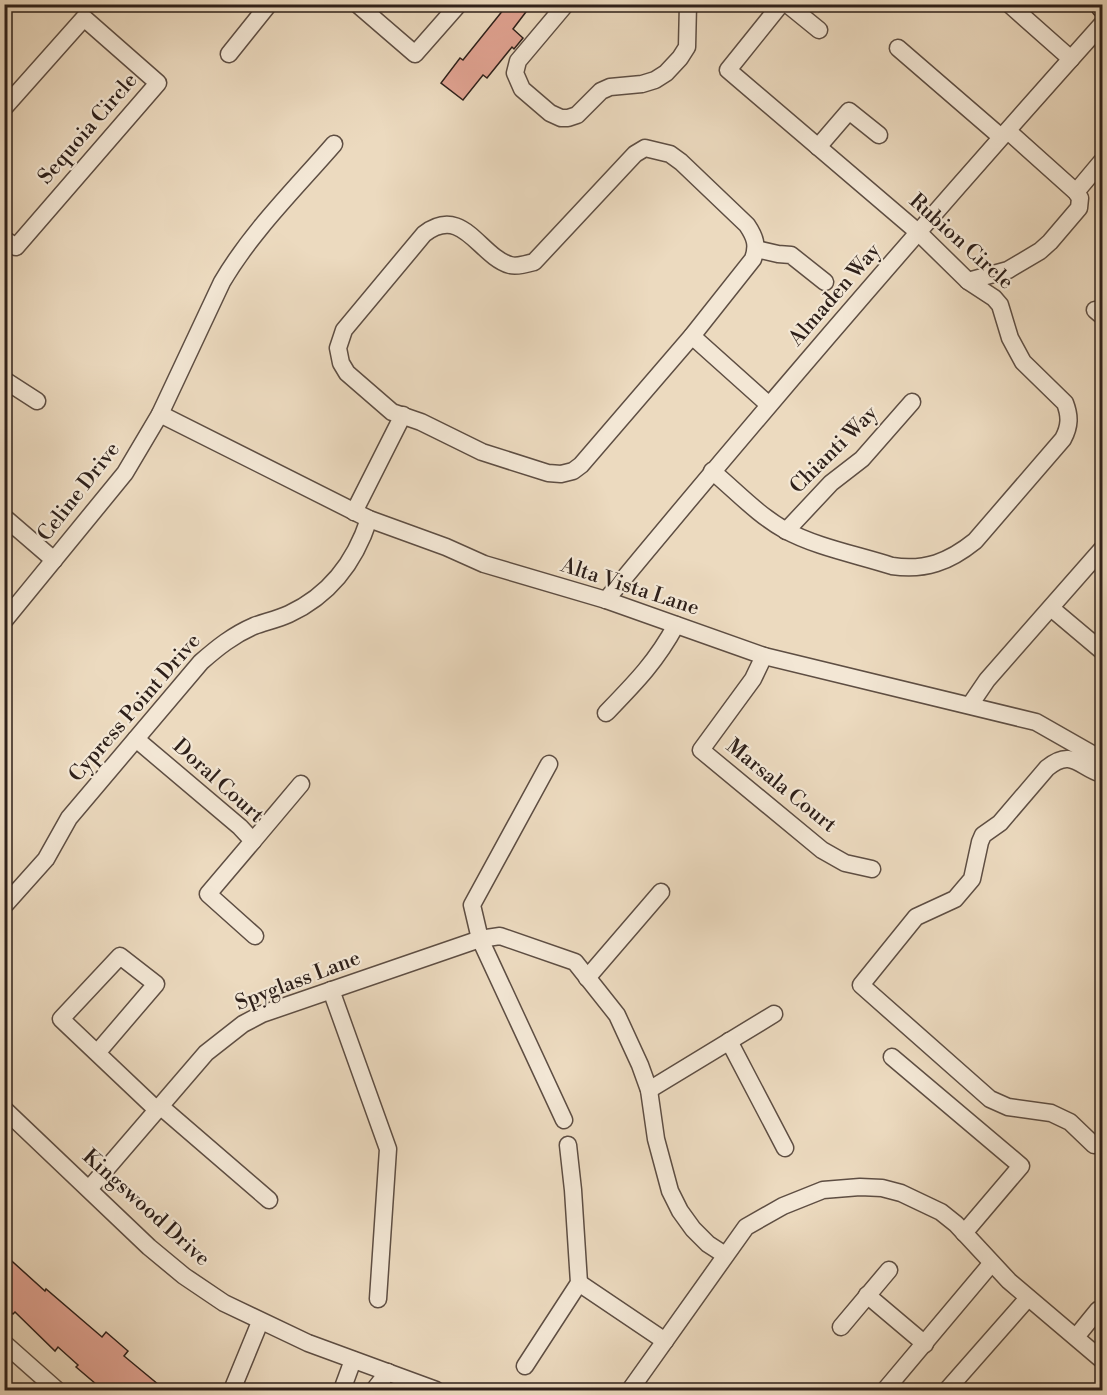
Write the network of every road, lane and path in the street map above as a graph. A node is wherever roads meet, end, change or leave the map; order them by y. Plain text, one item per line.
1 (269, 4) edge
2 (357, 4) edge
3 (459, 4) edge
4 (566, 4) edge
5 (688, 4) edge
6 (781, 4) edge
7 (787, 4) edge
8 (1009, 4) edge
9 (1102, 24) edge
10 (819, 30) dead end
11 (898, 48) dead end
12 (229, 54) dead end
13 (1071, 59) junction
14 (5, 105) edge
15 (1005, 134) junction
16 (879, 135) dead end
17 (334, 144) dead end
18 (818, 147) junction
19 (1102, 161) edge
20 (1076, 192) junction
21 (919, 233) junction
22 (4, 239) edge
23 (756, 249) junction
24 (968, 281) junction
25 (825, 282) dead end
26 (692, 336) junction
27 (4, 383) edge
28 (37, 401) dead end
29 (912, 402) dead end
30 (769, 405) junction
31 (160, 414) junction
32 (403, 415) junction
33 (712, 471) junction
34 (354, 512) junction
35 (4, 517) edge
36 (369, 519) junction
37 (786, 531) junction
38 (1102, 549) edge
39 (54, 560) junction
40 (606, 600) junction
41 (1051, 608) junction
42 (4, 621) edge
43 (676, 625) junction
44 (1102, 651) edge
45 (764, 656) junction
46 (970, 705) junction
47 (606, 713) dead end
48 (136, 739) junction
49 (549, 764) dead end
50 (1102, 767) edge
51 (301, 784) dead end
52 (253, 841) junction
53 (872, 869) dead end
54 (661, 892) dead end
55 (4, 906) edge
56 (255, 936) dead end
57 (480, 939) junction
58 (587, 978) junction
59 (331, 990) junction
60 (774, 1014) dead end
61 (729, 1041) junction
62 (97, 1053) junction
63 (892, 1057) dead end
64 (649, 1090) junction
65 (159, 1108) junction
66 (4, 1109) edge
67 (564, 1120) dead end
68 (568, 1145) dead end
69 (1094, 1145) dead end
70 (785, 1149) dead end
71 (89, 1189) junction
72 (269, 1200) dead end
73 (964, 1233) junction
74 (725, 1256) junction
75 (991, 1264) junction
76 (889, 1270) dead end
77 (579, 1283) junction
78 (867, 1295) junction
79 (1029, 1298) junction
80 (378, 1299) dead end
81 (1098, 1310) dead end
82 (260, 1322) junction
83 (842, 1327) dead end
84 (1076, 1337) junction
85 (665, 1341) junction
86 (4, 1343) edge
87 (925, 1344) junction
88 (352, 1360) junction
89 (1102, 1360) edge
90 (525, 1366) dead end
91 (388, 1372) junction
92 (57, 1390) edge
93 (232, 1390) edge
94 (342, 1390) edge
95 (374, 1390) edge
96 (436, 1390) edge
97 (630, 1390) edge
98 (885, 1390) edge
99 (947, 1390) edge

1 - 12 street
2 - 3 street
4 - 5 street
6 - 18 street, Rubion Circle
7 - 10 street
8 - 13 street
9 - 13 street, Almaden Way
11 - 15 street
13 - 15 street, Almaden Way
14 - 22 street, Sequoia Circle
15 - 20 street
15 - 21 street, Almaden Way
16 - 18 street
17 - 31 street, Celine Drive
18 - 21 street, Rubion Circle
19 - 20 street
20 - 24 street
21 - 24 street, Rubion Circle
21 - 30 street, Almaden Way
23 - 25 street
23 - 26 street
23 - 32 street
24 - 37 street, Rubion Circle
26 - 30 street
26 - 32 street
27 - 28 street
29 - 37 street, Chianti Way
30 - 33 street, Almaden Way
31 - 34 street, Alta Vista Lane
31 - 39 street, Celine Drive
32 - 34 street
33 - 37 street, Rubion Circle
33 - 40 street, Almaden Way
34 - 36 street, Alta Vista Lane
35 - 39 street
36 - 40 street, Alta Vista Lane
36 - 48 street, Cypress Point Drive
38 - 41 street
39 - 42 street, Celine Drive
40 - 43 street, Alta Vista Lane
41 - 44 street
41 - 46 street
43 - 45 street, Alta Vista Lane
43 - 47 street
45 - 46 street, Alta Vista Lane
45 - 53 street, Marsala Court
46 - 50 street, Alta Vista Lane
48 - 52 street, Doral Court
48 - 55 street, Cypress Point Drive
49 - 57 street
50 - 69 street
51 - 52 street
52 - 56 street, Doral Court
54 - 58 street
57 - 58 street, Spyglass Lane
57 - 59 street, Spyglass Lane
57 - 67 street
58 - 64 street, Spyglass Lane
59 - 65 street, Spyglass Lane
59 - 80 street
60 - 61 street
61 - 64 street
61 - 70 street
62 - 62 street
62 - 65 street
63 - 73 street
64 - 74 street, Spyglass Lane
65 - 71 street, Spyglass Lane
65 - 72 street
66 - 71 street, Kingswood Drive
68 - 77 street
71 - 82 street, Kingswood Drive
73 - 74 street
73 - 75 street
74 - 85 street
75 - 79 street
75 - 87 street
76 - 78 street
77 - 85 street
77 - 90 street
78 - 83 street
78 - 87 street
79 - 84 street
79 - 99 street
81 - 84 street
82 - 88 street, Kingswood Drive
82 - 93 street
84 - 89 street
85 - 97 street
86 - 92 street
87 - 98 street
88 - 91 street, Kingswood Drive
88 - 94 street
91 - 95 street
91 - 96 street, Kingswood Drive

